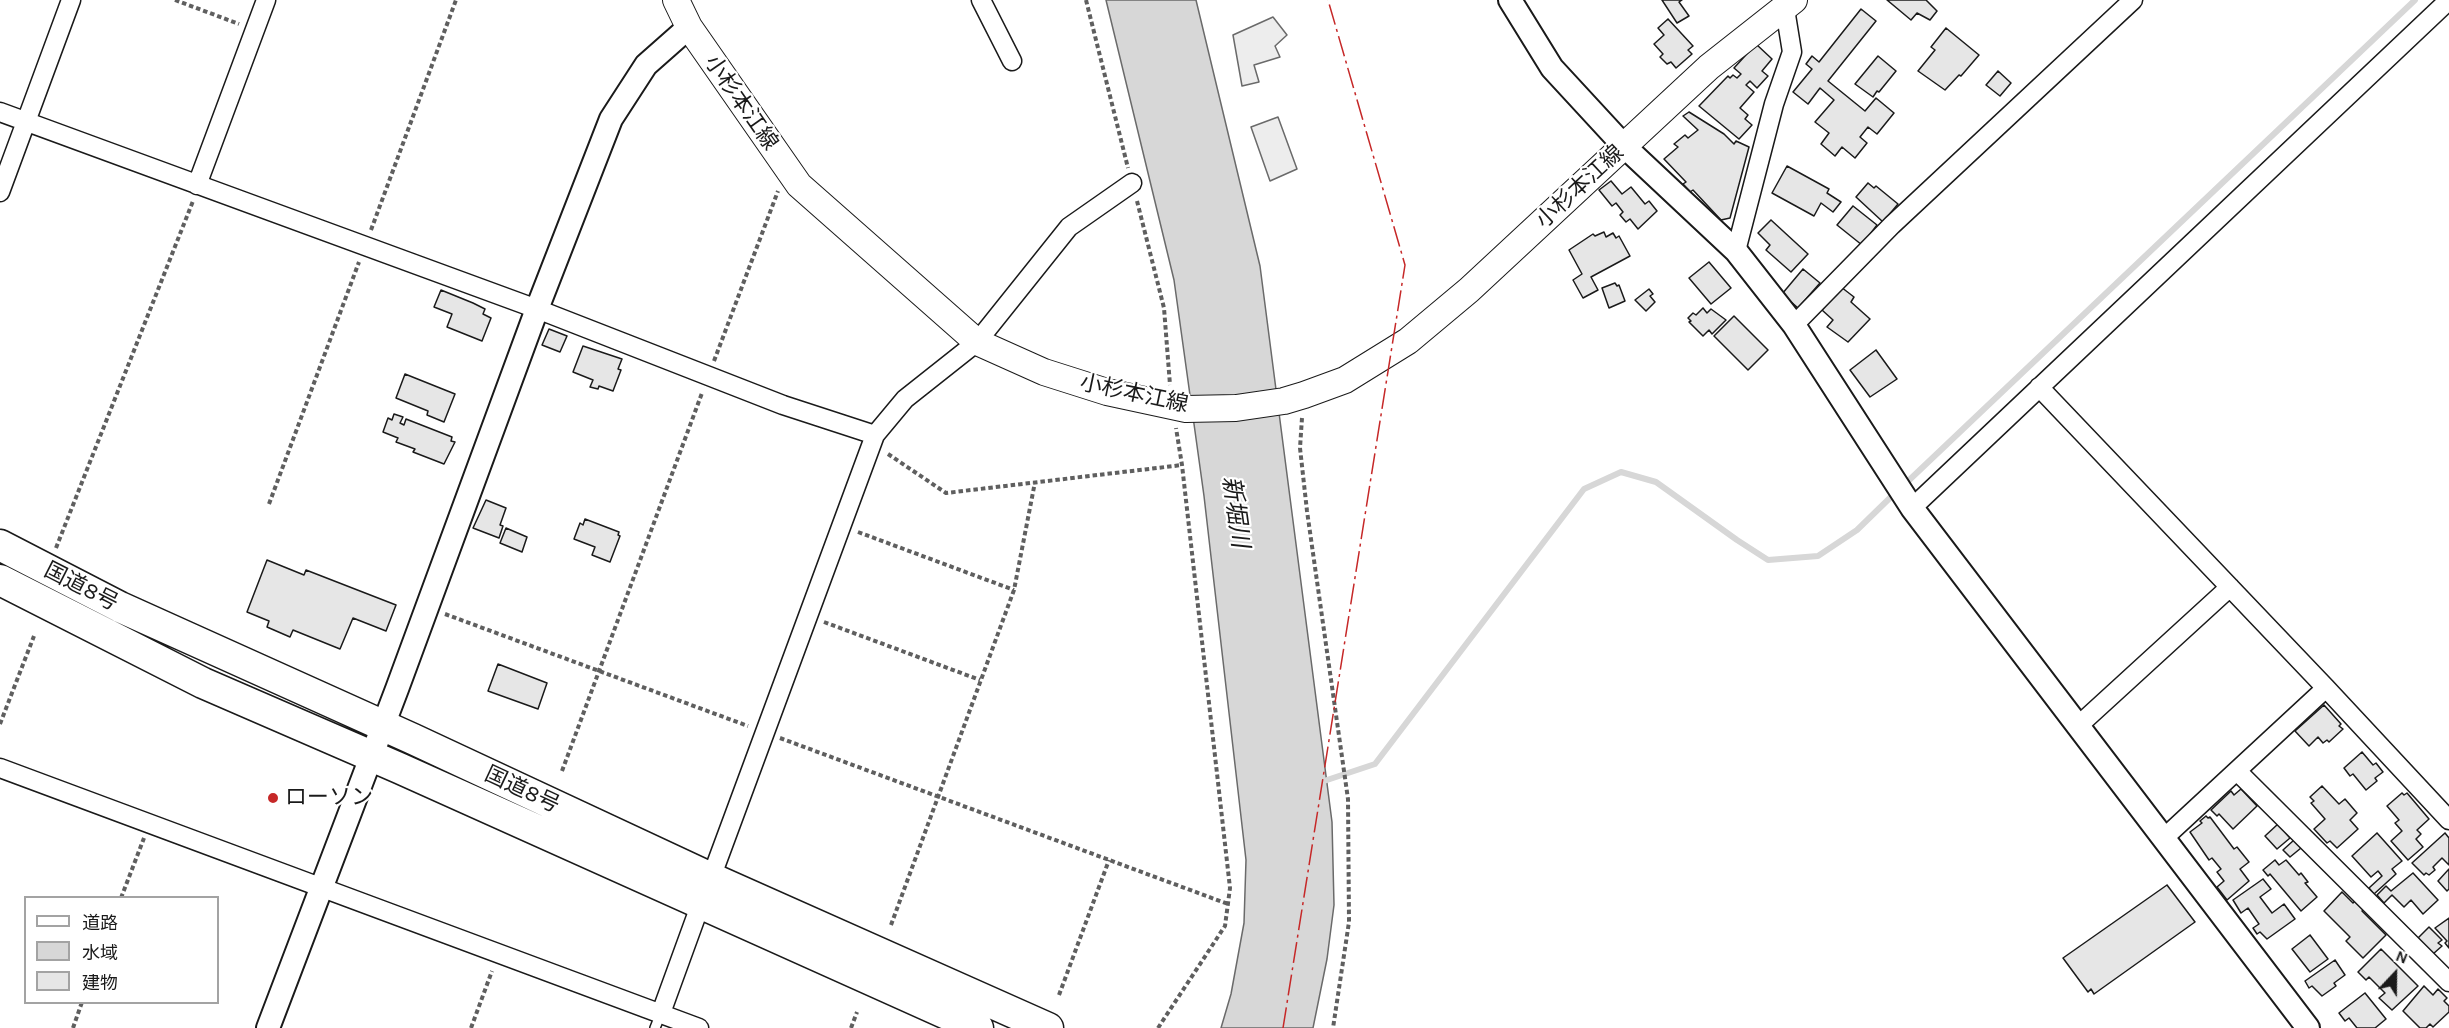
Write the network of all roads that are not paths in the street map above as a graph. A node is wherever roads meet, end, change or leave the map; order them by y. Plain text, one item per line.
1 (71, 0) edge
2 (266, 0) edge
3 (676, 0) edge
4 (981, 0) edge
5 (1510, 0) edge
6 (2133, 0) edge
7 (2449, 0) edge
8 (1789, 4) edge
9 (689, 27) junction
10 (1012, 61) dead end
11 (0, 112) edge
12 (27, 122) junction
13 (1624, 146) junction
14 (1132, 183) road end
15 (198, 186) junction
16 (0, 192) edge
17 (1736, 251) junction
18 (537, 309) junction
19 (1794, 325) junction
20 (977, 342) junction
21 (2039, 387) junction
22 (874, 439) junction
23 (1912, 508) junction
24 (0, 545) edge
25 (0, 580) edge
26 (2230, 587) junction
27 (2326, 688) junction
28 (2078, 726) junction
29 (382, 727) junction
30 (370, 757) junction
31 (0, 768) edge
32 (2237, 771) junction
33 (2449, 820) edge
34 (2164, 838) junction
35 (321, 887) junction
36 (706, 891) junction
37 (2449, 982) edge
38 (658, 1021) edge
39 (268, 1028) edge
40 (699, 1028) edge
41 (978, 1028) edge
42 (1048, 1028) edge
43 (2308, 1028) edge

1 - 12 street
2 - 15 street
3 - 9 main road, 小杉本江線
4 - 10 street
5 - 13 street
6 - 19 street
7 - 21 street
8 - 13 main road, 小杉本江線
8 - 17 street
9 - 18 street
9 - 20 main road, 小杉本江線
11 - 12 street
12 - 15 street
12 - 16 street
13 - 17 street
13 - 20 main road, 小杉本江線
14 - 20 street
15 - 18 street
17 - 19 street
18 - 22 street
18 - 29 street
19 - 23 street
20 - 22 street
21 - 23 street
21 - 26 street
22 - 36 street
23 - 28 street
24 - 29 highway, 国道8号
25 - 30 highway, 国道8号
26 - 27 street
26 - 28 street
27 - 32 street
27 - 33 street
28 - 34 street
29 - 30 street
29 - 36 highway, 国道8号
30 - 35 street
30 - 36 highway, 国道8号
31 - 35 street
32 - 34 street
32 - 37 street
34 - 43 street
35 - 38 street
35 - 39 street
36 - 38 street
36 - 41 highway, 国道8号
36 - 42 highway, 国道8号
38 - 40 street

